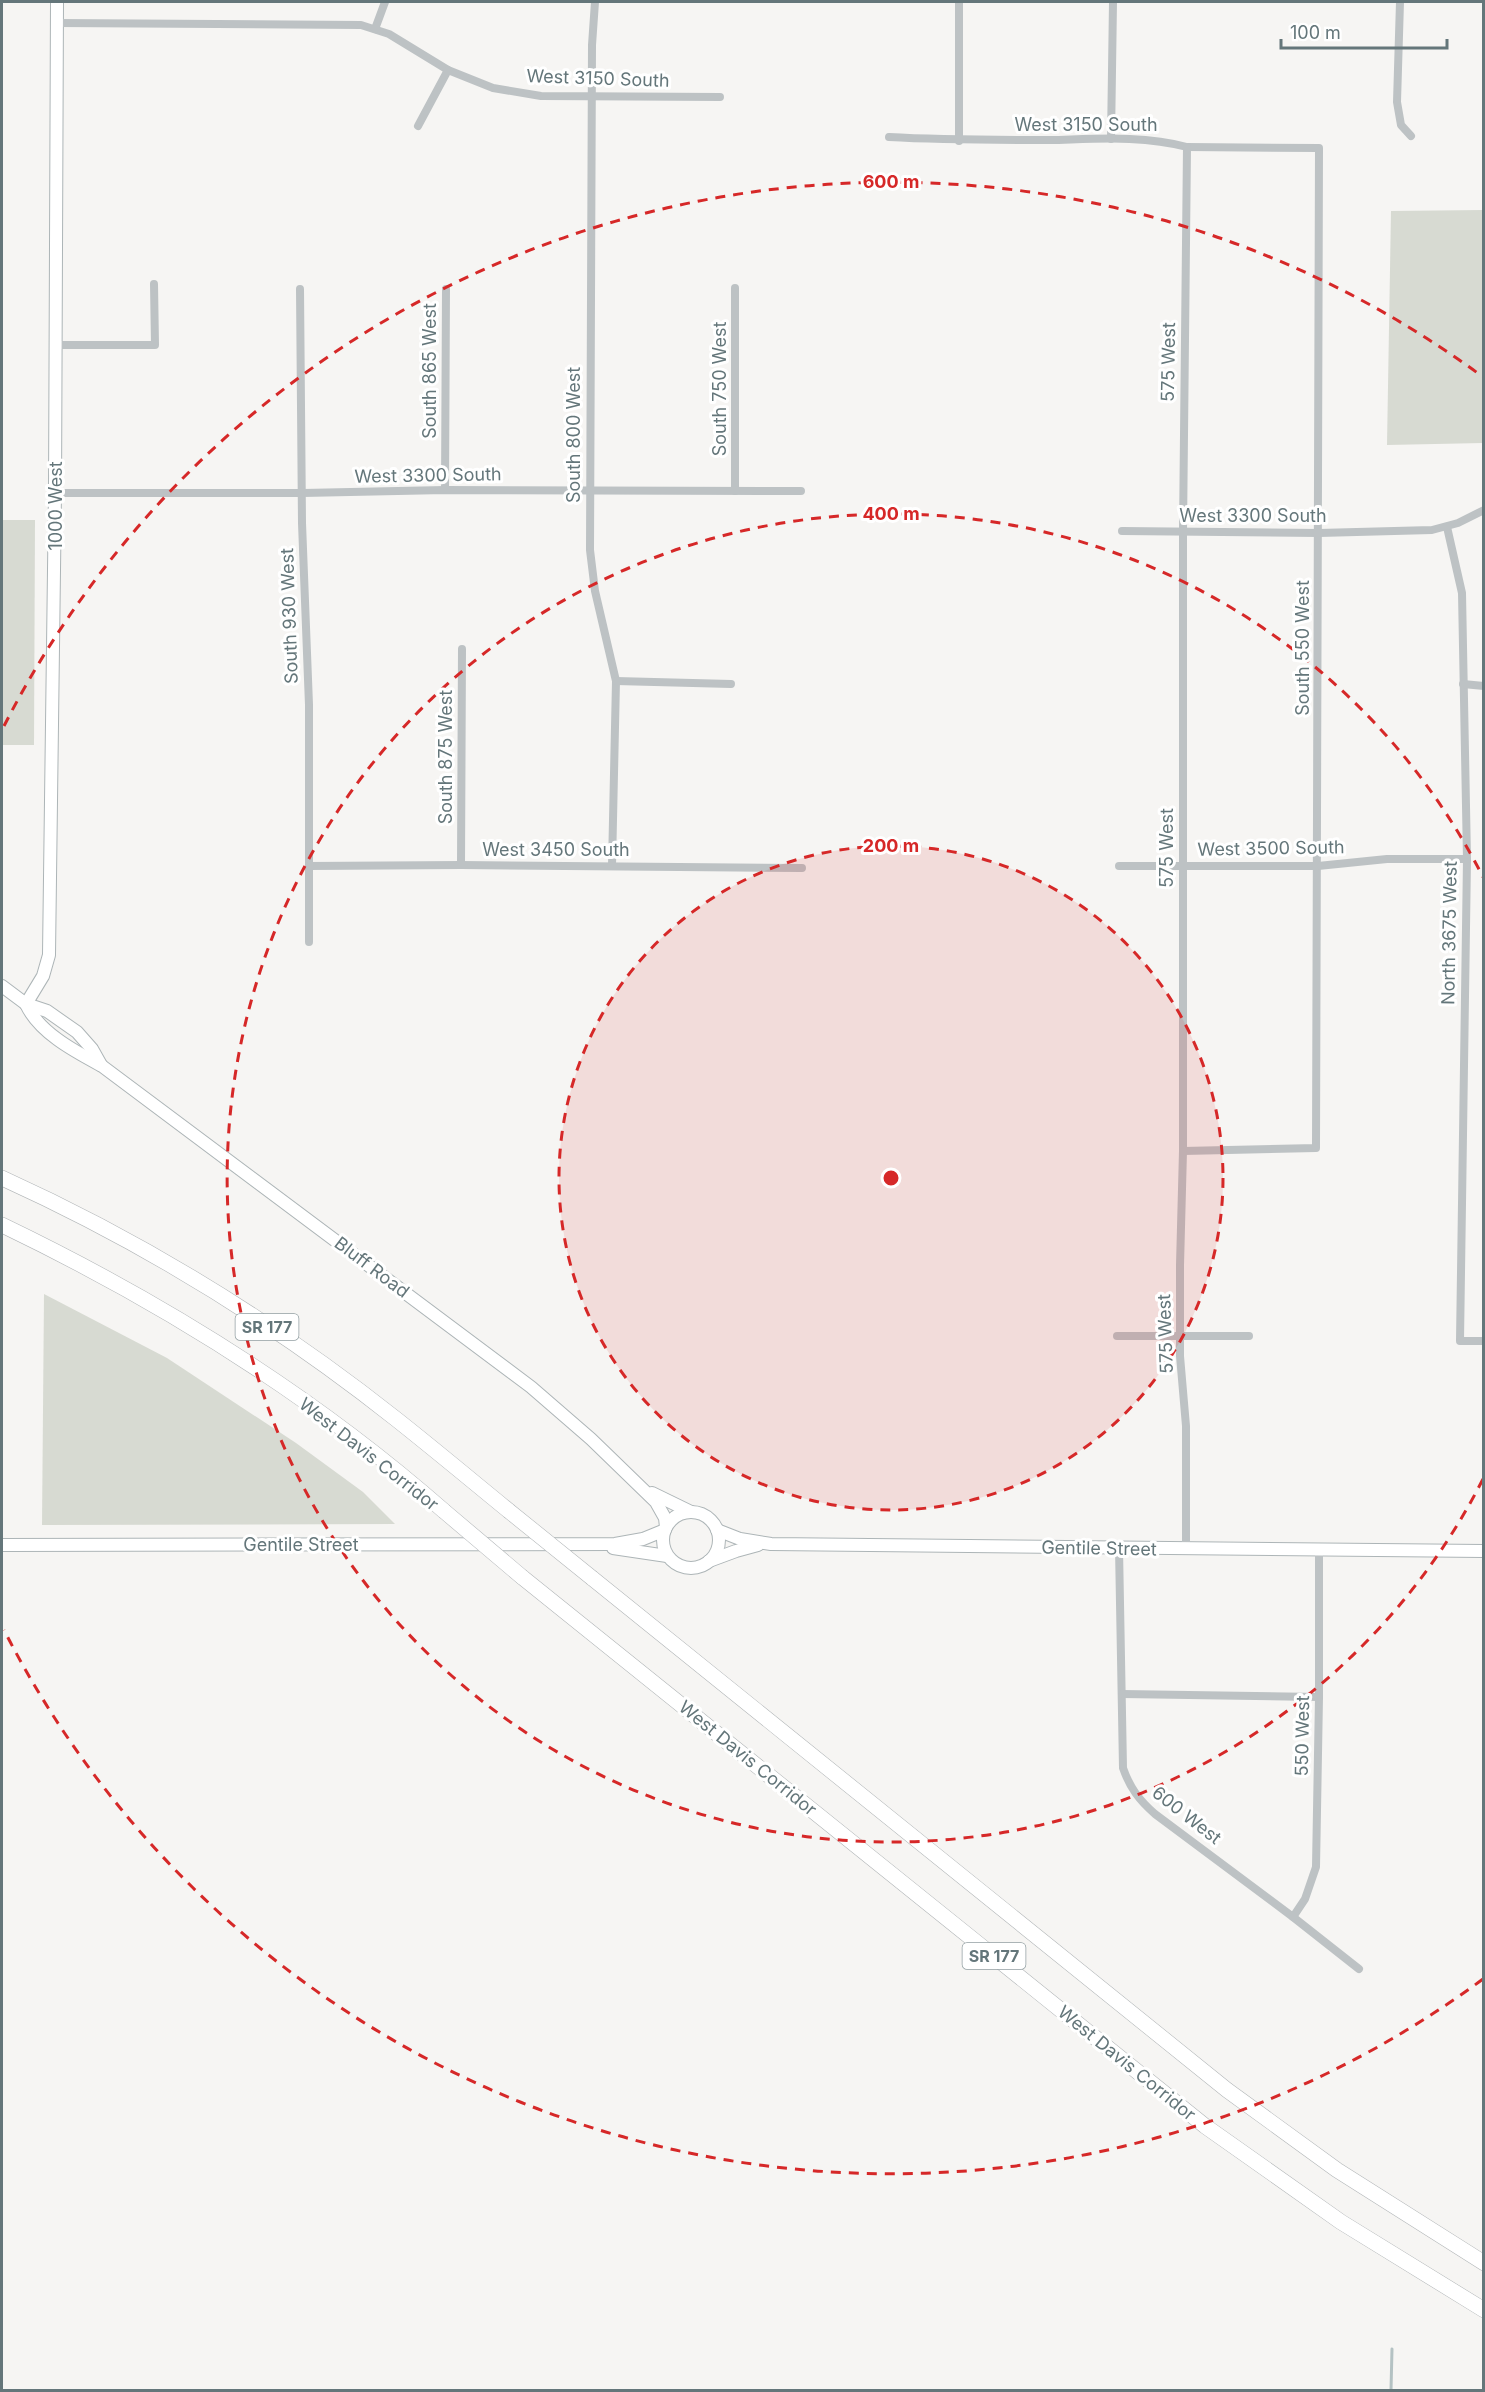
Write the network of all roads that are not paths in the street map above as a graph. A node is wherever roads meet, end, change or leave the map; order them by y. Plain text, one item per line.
1 (57, 2) edge
2 (385, 2) edge
3 (595, 2) edge
4 (959, 2) edge
5 (1113, 2) edge
6 (1400, 2) edge
7 (58, 23) junction
8 (375, 29) junction
9 (448, 70) junction
10 (592, 97) junction
11 (720, 97) dead end
12 (418, 126) dead end
13 (1411, 136) dead end
14 (889, 137) dead end
15 (1111, 139) junction
16 (959, 141) junction
17 (1187, 147) junction
18 (1319, 148) joint
19 (154, 284) dead end
20 (735, 288) dead end
21 (300, 289) dead end
22 (446, 289) dead end
23 (55, 345) junction
24 (445, 490) junction
25 (589, 491) junction
26 (735, 491) junction
27 (801, 491) dead end
28 (55, 493) junction
29 (303, 493) junction
30 (1484, 510) edge
31 (1447, 527) junction
32 (1122, 531) dead end
33 (1183, 531) junction
34 (1319, 533) junction
35 (462, 649) dead end
36 (616, 681) junction
37 (731, 684) dead end
38 (1462, 684) junction
39 (1484, 686) edge
40 (1467, 858) junction
41 (461, 865) junction
42 (309, 866) junction
43 (612, 866) junction
44 (1119, 866) dead end
45 (1318, 866) junction
46 (1182, 867) junction
47 (802, 868) dead end
48 (309, 942) dead end
49 (2, 986) edge
50 (26, 1004) junction
51 (1183, 1151) junction
52 (2, 1178) edge
53 (2, 1225) edge
54 (1117, 1336) dead end
55 (1249, 1336) dead end
56 (1180, 1337) junction
57 (1484, 1341) edge
58 (632, 1479) junction
59 (691, 1512) junction
60 (665, 1529) junction
61 (717, 1530) junction
62 (601, 1544) junction
63 (771, 1544) junction
64 (2, 1545) edge
65 (1119, 1548) junction
66 (1186, 1549) junction
67 (1319, 1550) junction
68 (1484, 1551) edge
69 (668, 1556) junction
70 (709, 1561) junction
71 (1122, 1694) junction
72 (1319, 1697) junction
73 (1293, 1917) junction
74 (1359, 1969) dead end
75 (1484, 2263) edge
76 (1484, 2310) edge

1 - 7 main road, 1000 West
2 - 8 street
3 - 10 street, South 800 West
4 - 16 street
5 - 15 street
6 - 13 street
7 - 8 street, West 3150 South
7 - 23 main road, 1000 West
8 - 9 street, West 3150 South
9 - 10 street, West 3150 South
9 - 12 street
10 - 11 street, West 3150 South
10 - 25 street, South 800 West
14 - 16 street, West 3150 South
15 - 16 street, West 3150 South
15 - 17 street, West 3150 South
17 - 18 street, West 3150 South
17 - 33 street, 575 West
18 - 34 street, South 550 West
19 - 23 street
20 - 26 street, South 750 West
21 - 29 street, South 930 West
22 - 24 street, South 865 West
23 - 28 main road, 1000 West
24 - 25 street, West 3300 South
24 - 29 street, West 3300 South
25 - 26 street, West 3300 South
25 - 36 street, South 800 West
26 - 27 street, West 3300 South
28 - 29 street, West 3300 South
28 - 50 main road, 1000 West
29 - 42 street, South 930 West
30 - 31 street, West 3300 South
31 - 34 street, West 3300 South
31 - 38 street, North 3675 West
32 - 33 street, West 3300 South
33 - 34 street, West 3300 South
33 - 46 street, 575 West
34 - 45 street, South 550 West
35 - 41 street, South 875 West
36 - 37 street
36 - 43 street, South 800 West
38 - 39 street
38 - 40 street, North 3675 West
40 - 45 street, West 3500 South
40 - 57 street, North 3675 West
41 - 42 street, West 3450 South
41 - 43 street, West 3450 South
42 - 48 street, South 930 West
43 - 47 street, West 3450 South
44 - 46 street, West 3500 South
45 - 46 street, West 3500 South
45 - 51 street, South 550 West
46 - 51 street, 575 West
49 - 50 main road, Bluff Road
50 - 58 main road, Bluff Road
51 - 56 street, 575 West
52 - 75 highway, SR 177, bridge
53 - 76 highway, West Davis Corridor / SR 177, bridge
54 - 56 street
55 - 56 street
56 - 66 street, 575 West
58 - 59 main road, Bluff Road
58 - 60 main road, Bluff Road
59 - 60 main road
59 - 61 main road
60 - 62 main road, Gentile Street
60 - 69 main road
61 - 63 main road, Gentile Street
61 - 70 main road
62 - 64 main road, Gentile Street
62 - 69 main road, Gentile Street
63 - 65 main road, Gentile Street
63 - 70 main road
65 - 66 main road, Gentile Street
65 - 71 street, 600 West
66 - 67 main road, Gentile Street
67 - 68 main road, Gentile Street
67 - 72 street, 550 West
69 - 70 main road
71 - 72 street
71 - 73 street, 600 West
72 - 73 street, 550 West
73 - 74 street, 600 West

